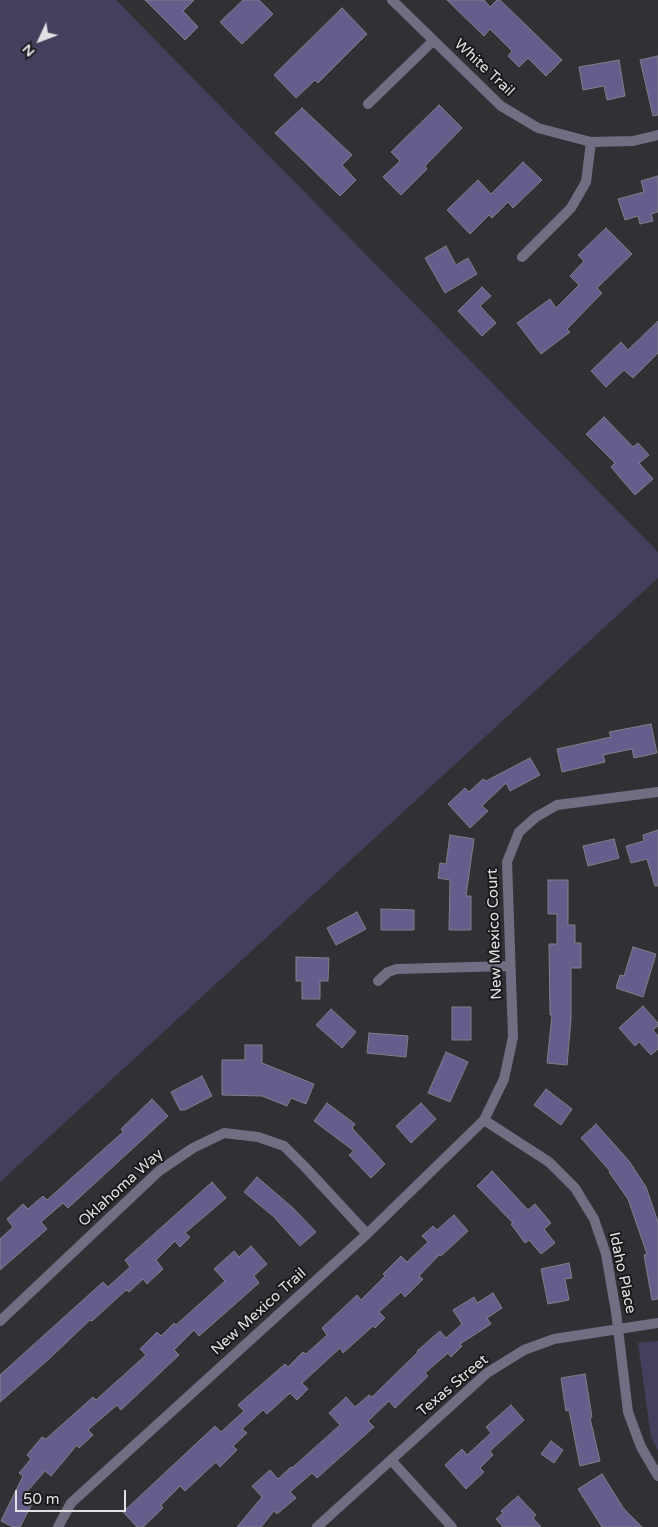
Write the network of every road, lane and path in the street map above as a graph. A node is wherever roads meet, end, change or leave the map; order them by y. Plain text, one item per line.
1 (392, 0) edge
2 (433, 41) junction
3 (368, 104) dead end
4 (658, 135) edge
5 (591, 142) junction
6 (522, 257) dead end
7 (658, 792) edge
8 (510, 966) junction
9 (378, 981) dead end
10 (484, 1120) junction
11 (368, 1234) junction
12 (0, 1321) edge
13 (658, 1323) edge
14 (618, 1330) junction
15 (391, 1460) junction
16 (658, 1476) edge
17 (58, 1527) edge
18 (317, 1527) edge
19 (452, 1527) edge

1 - 2 street, White Trail
2 - 3 street
2 - 5 street, White Trail
4 - 5 street, White Trail
5 - 6 street
7 - 8 street, New Mexico Court
8 - 9 street
8 - 10 street, New Mexico Court
10 - 11 street, New Mexico Trail
10 - 14 street, Idaho Place
11 - 12 street, Oklahoma Way
11 - 17 street, New Mexico Trail
13 - 14 street, Texas Street
14 - 15 street, Texas Street
14 - 16 street, Idaho Place
15 - 18 street, Texas Street
15 - 19 street

